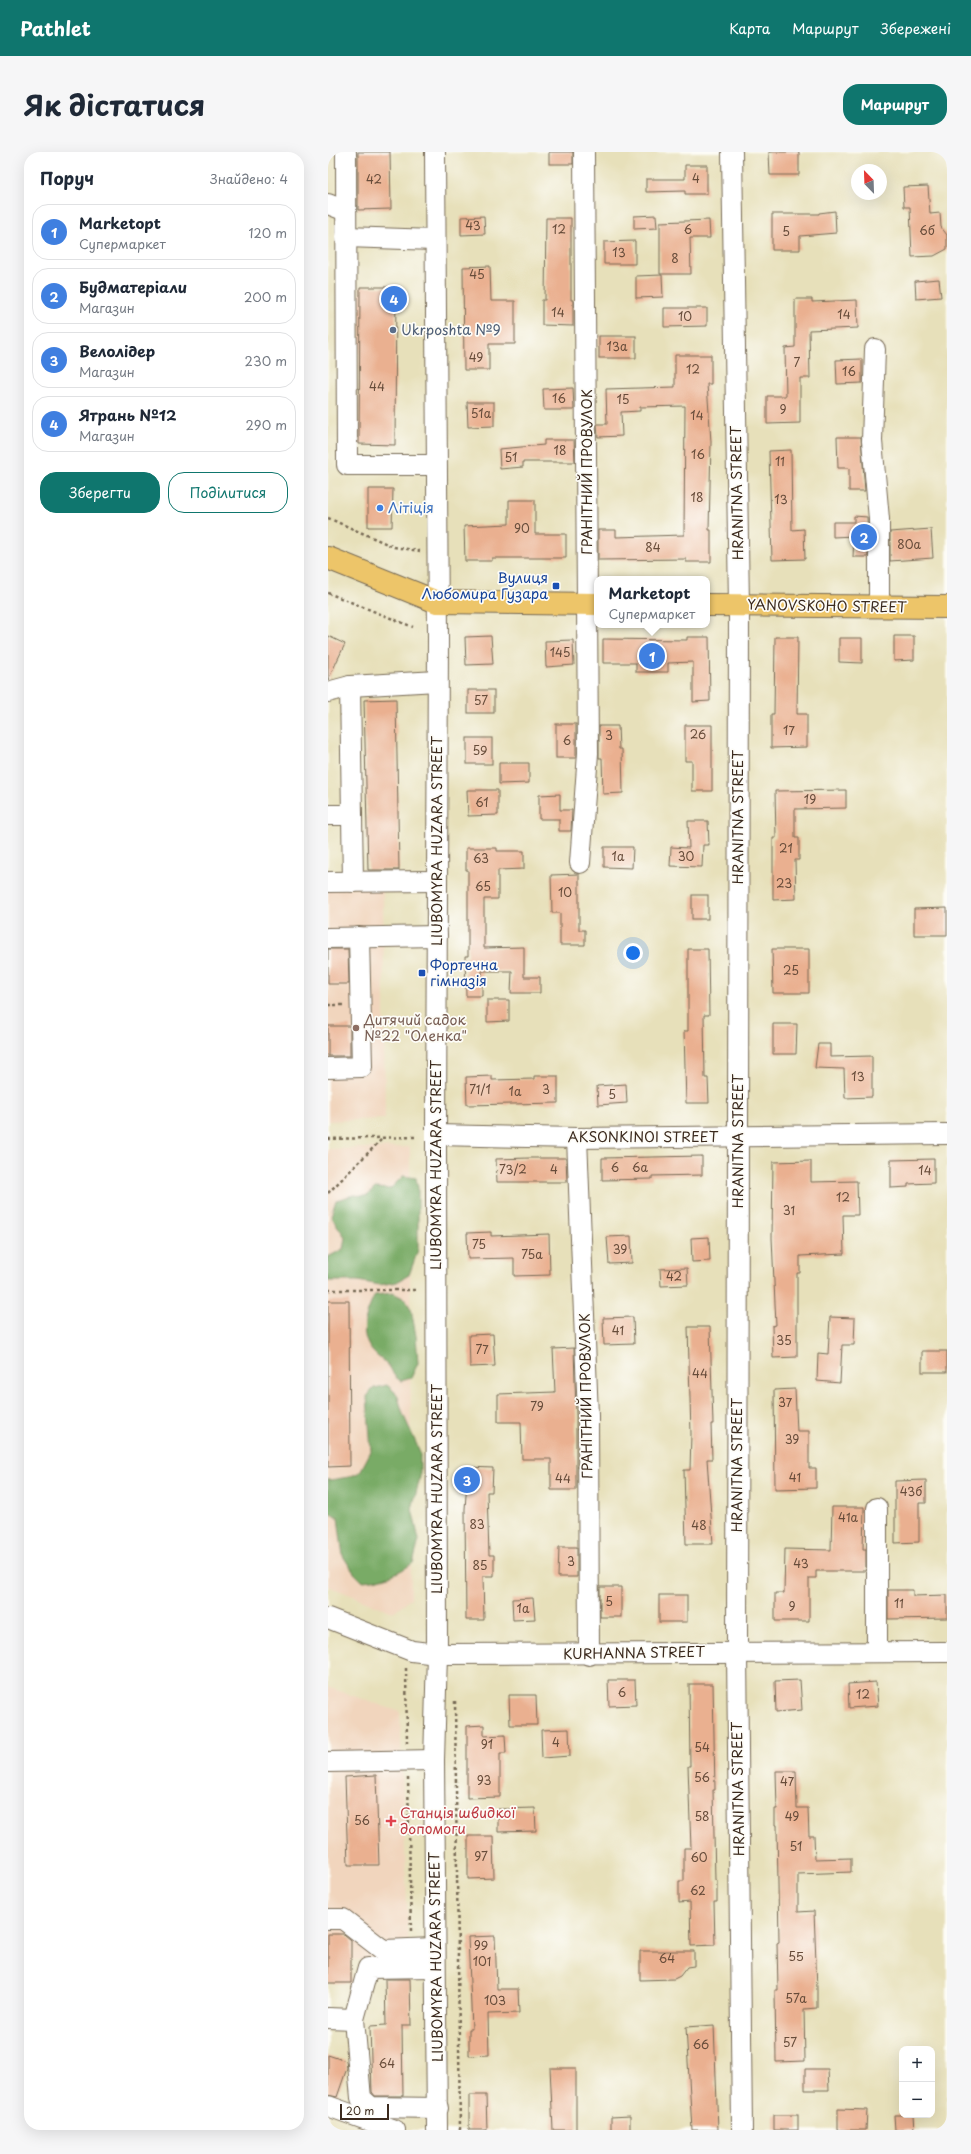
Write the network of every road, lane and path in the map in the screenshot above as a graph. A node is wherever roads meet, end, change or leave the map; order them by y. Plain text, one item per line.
1 (346, 152) edge
2 (435, 152) edge
3 (584, 152) edge
4 (732, 152) edge
5 (337, 208) edge
6 (346, 237) junction
7 (434, 240) junction
8 (876, 349) dead end
9 (436, 465) junction
10 (328, 518) edge
11 (420, 551) dead end
12 (328, 558) edge
13 (328, 593) edge
14 (437, 602) junction
15 (592, 604) edge
16 (710, 605) edge
17 (739, 606) junction
18 (879, 607) junction
19 (947, 607) edge
20 (413, 627) dead end
21 (437, 681) junction
22 (350, 686) junction
23 (328, 692) edge
24 (328, 815) edge
25 (352, 815) junction
26 (580, 863) dead end
27 (436, 881) junction
28 (328, 882) edge
29 (353, 882) junction
30 (437, 936) junction
31 (359, 937) junction
32 (328, 938) edge
33 (328, 1068) edge
34 (947, 1134) edge
35 (436, 1135) junction
36 (738, 1136) junction
37 (384, 1137) junction
38 (415, 1137) dead end
39 (577, 1138) junction
40 (328, 1139) edge
41 (328, 1193) edge
42 (328, 1290) edge
43 (416, 1290) dead end
44 (877, 1508) dead end
45 (328, 1618) edge
46 (876, 1651) junction
47 (737, 1652) junction
48 (947, 1652) edge
49 (437, 1654) junction
50 (589, 1655) junction
51 (406, 1661) dead end
52 (455, 1694) dead end
53 (407, 1760) junction
54 (434, 1760) junction
55 (328, 1762) edge
56 (328, 1919) edge
57 (411, 1931) dead end
58 (435, 1957) junction
59 (328, 2018) edge
60 (354, 2019) junction
61 (328, 2106) edge
62 (438, 2108) junction
63 (395, 2130) edge
64 (438, 2130) edge
65 (460, 2130) edge
66 (742, 2130) edge

1 - 5 street
2 - 7 street, LIUBOMYRA HUZARA STREET
3 - 15 street, ГРАНІТНИЙ ПРОВУЛОК
4 - 17 street, HRANITNA STREET
5 - 6 street
6 - 7 street
6 - 9 street
7 - 9 street, LIUBOMYRA HUZARA STREET
8 - 18 street
9 - 14 street, LIUBOMYRA HUZARA STREET
10 - 11 path
12 - 14 main road
13 - 20 path
14 - 15 main road
14 - 21 street, LIUBOMYRA HUZARA STREET
15 - 26 street, ГРАНІТНИЙ ПРОВУЛОК
16 - 17 main road, YANOVSKOHO STREET
17 - 18 main road, YANOVSKOHO STREET
17 - 36 street, HRANITNA STREET
18 - 19 main road, YANOVSKOHO STREET
21 - 22 street
21 - 27 street, LIUBOMYRA HUZARA STREET
22 - 23 street
22 - 25 street
24 - 25 street
25 - 29 street
27 - 29 street
27 - 30 street, LIUBOMYRA HUZARA STREET
28 - 29 street
30 - 31 street
30 - 35 street, LIUBOMYRA HUZARA STREET
31 - 32 street
31 - 33 street
34 - 36 street, AKSONKINOI STREET
35 - 39 street, AKSONKINOI STREET
35 - 49 street, LIUBOMYRA HUZARA STREET
36 - 39 street, AKSONKINOI STREET
36 - 47 street, HRANITNA STREET
37 - 38 path
37 - 40 path
37 - 41 path
39 - 50 street, ГРАНІТНИЙ ПРОВУЛОК
42 - 43 path
44 - 46 street
45 - 49 street, KURHANNA STREET
46 - 47 street, KURHANNA STREET
46 - 48 street, KURHANNA STREET
47 - 50 street, KURHANNA STREET
47 - 66 street, HRANITNA STREET
49 - 50 street, KURHANNA STREET
49 - 54 street, LIUBOMYRA HUZARA STREET
51 - 53 path
52 - 65 path
53 - 54 street
53 - 55 street
53 - 57 path
54 - 58 street, LIUBOMYRA HUZARA STREET
56 - 58 street
58 - 60 street
58 - 62 street, LIUBOMYRA HUZARA STREET
59 - 60 street
60 - 62 street
61 - 63 street
62 - 64 street, LIUBOMYRA HUZARA STREET

